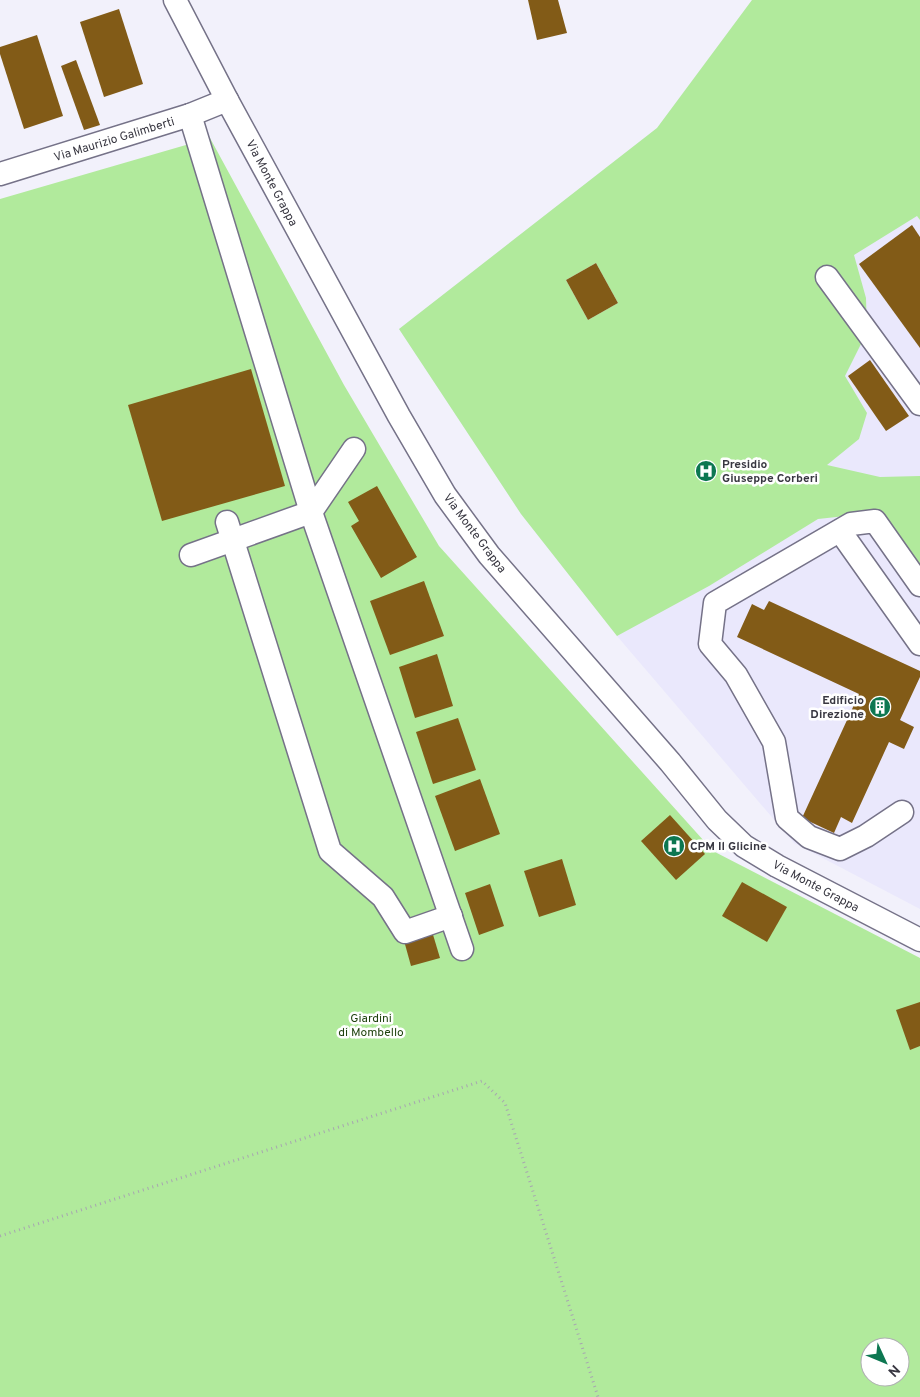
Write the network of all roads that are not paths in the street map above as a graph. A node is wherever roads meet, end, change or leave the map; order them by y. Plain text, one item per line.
1 (174, 0) edge
2 (227, 100) junction
3 (190, 115) junction
4 (0, 174) edge
5 (827, 277) dead end
6 (920, 404) edge
7 (354, 449) dead end
8 (310, 512) junction
9 (840, 530) junction
10 (230, 531) junction
11 (191, 555) dead end
12 (920, 585) edge
13 (920, 644) edge
14 (902, 812) dead end
15 (451, 916) junction
16 (920, 940) edge
17 (462, 949) dead end

1 - 2 street, Via Monte Grappa
2 - 3 street, Via Maurizio Galimberti
2 - 16 street, Via Monte Grappa
3 - 4 street, Via Maurizio Galimberti
3 - 8 street
5 - 6 street
7 - 8 street
8 - 10 street
8 - 15 street
9 - 12 street
9 - 13 street
9 - 14 street
10 - 11 street
10 - 15 street
15 - 17 street

